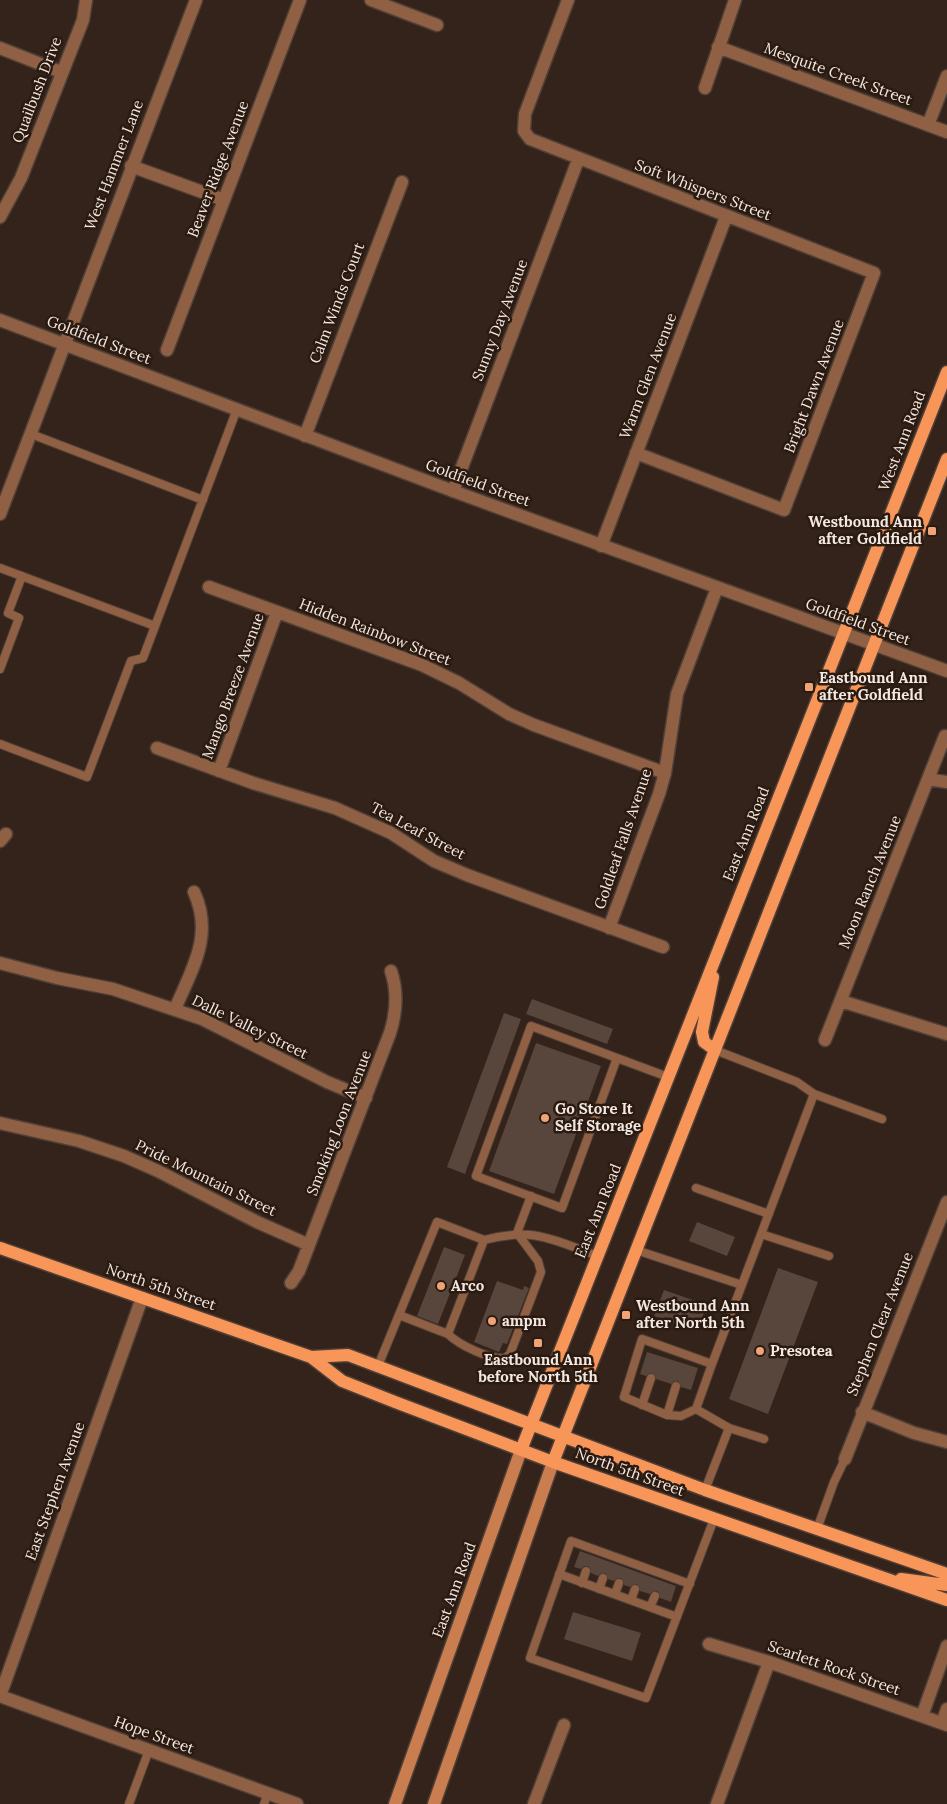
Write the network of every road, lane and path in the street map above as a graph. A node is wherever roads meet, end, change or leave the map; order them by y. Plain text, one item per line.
1 (86, 0) edge
2 (196, 0) edge
3 (300, 0) edge
4 (371, 0) edge
5 (568, 0) edge
6 (735, 0) edge
7 (437, 25) dead end
8 (718, 47) junction
9 (0, 48) edge
10 (61, 72) junction
11 (947, 76) edge
12 (705, 88) dead end
13 (928, 125) junction
14 (947, 132) edge
15 (578, 160) junction
16 (131, 166) junction
17 (402, 182) dead end
18 (224, 200) junction
19 (0, 217) edge
20 (726, 217) junction
21 (874, 273) joint
22 (0, 320) edge
23 (65, 344) junction
24 (167, 350) dead end
25 (947, 372) edge
26 (237, 409) junction
27 (31, 434) junction
28 (305, 436) junction
29 (636, 453) junction
30 (947, 459) edge
31 (454, 492) junction
32 (203, 500) junction
33 (0, 514) edge
34 (602, 546) junction
35 (0, 568) edge
36 (22, 576) junction
37 (209, 587) dead end
38 (717, 588) junction
39 (277, 612) junction
40 (155, 626) junction
41 (843, 634) junction
42 (875, 646) junction
43 (0, 669) edge
44 (947, 671) edge
45 (945, 736) dead end
46 (0, 744) edge
47 (157, 748) dead end
48 (219, 771) junction
49 (665, 773) junction
50 (928, 779) junction
51 (947, 782) edge
52 (194, 892) dead end
53 (609, 928) junction
54 (663, 947) dead end
55 (718, 950) junction
56 (0, 963) edge
57 (391, 971) dead end
58 (840, 1001) junction
59 (175, 1009) junction
60 (947, 1034) edge
61 (825, 1040) dead end
62 (715, 1050) junction
63 (617, 1058) junction
64 (668, 1077) junction
65 (814, 1094) junction
66 (366, 1098) junction
67 (882, 1119) dead end
68 (0, 1123) edge
69 (696, 1188) dead end
70 (531, 1196) junction
71 (947, 1202) edge
72 (769, 1214) junction
73 (517, 1233) junction
74 (761, 1234) junction
75 (484, 1240) junction
76 (309, 1245) junction
77 (0, 1248) edge
78 (636, 1250) junction
79 (598, 1256) junction
80 (829, 1256) dead end
81 (291, 1283) dead end
82 (742, 1285) junction
83 (142, 1298) junction
84 (399, 1315) junction
85 (448, 1334) junction
86 (663, 1347) junction
87 (687, 1355) junction
88 (659, 1356) dead end
89 (311, 1357) junction
90 (684, 1364) dead end
91 (712, 1364) junction
92 (378, 1366) junction
93 (651, 1378) dead end
94 (676, 1386) dead end
95 (642, 1405) junction
96 (696, 1409) junction
97 (862, 1412) junction
98 (667, 1415) junction
99 (530, 1423) junction
100 (729, 1428) junction
101 (562, 1434) junction
102 (764, 1439) dead end
103 (947, 1442) edge
104 (521, 1450) junction
105 (845, 1459) joint
106 (553, 1462) junction
107 (705, 1490) junction
108 (714, 1519) junction
109 (817, 1529) junction
110 (586, 1571) dead end
111 (559, 1574) junction
112 (947, 1574) edge
113 (881, 1577) junction
114 (604, 1578) dead end
115 (582, 1582) junction
116 (619, 1583) dead end
117 (690, 1584) junction
118 (947, 1585) edge
119 (599, 1589) junction
120 (636, 1589) dead end
121 (615, 1594) junction
122 (655, 1596) dead end
123 (631, 1600) junction
124 (947, 1600) edge
125 (650, 1607) junction
126 (677, 1617) junction
127 (709, 1644) dead end
128 (947, 1646) edge
129 (769, 1662) junction
130 (942, 1673) edge
131 (0, 1696) edge
132 (947, 1709) edge
133 (922, 1716) junction
134 (945, 1724) edge
135 (564, 1725) dead end
136 (149, 1750) junction
137 (266, 1799) edge
138 (129, 1804) edge
139 (297, 1804) edge
140 (395, 1804) edge
141 (434, 1804) edge
142 (534, 1804) edge
143 (718, 1804) edge

1 - 10 street, Quailbush Drive
2 - 16 street, West Hammer Lane
3 - 18 street, Beaver Ridge Avenue
4 - 7 street
5 - 15 street, Soft Whispers Street
6 - 8 street
8 - 12 street
8 - 13 street, Mesquite Creek Street
9 - 10 street
10 - 19 street, Quailbush Drive
11 - 13 street
13 - 14 street, Mesquite Creek Street
15 - 20 street, Soft Whispers Street
15 - 31 street, Sunny Day Avenue
16 - 18 street
16 - 23 street, West Hammer Lane
17 - 28 street, Calm Winds Court
18 - 24 street, Beaver Ridge Avenue
20 - 21 street, Soft Whispers Street
20 - 29 street, Warm Glen Avenue
21 - 29 street, Bright Dawn Avenue
22 - 23 street, Goldfield Street
23 - 26 street, Goldfield Street
23 - 27 street, West Hammer Lane
25 - 41 main road, West Ann Road
26 - 28 street, Goldfield Street
26 - 32 lane
27 - 32 lane
27 - 33 street, West Hammer Lane
28 - 31 street, Goldfield Street
29 - 34 street, Warm Glen Avenue
30 - 42 main road
31 - 34 street, Goldfield Street
32 - 40 lane
34 - 38 street, Goldfield Street
35 - 36 lane
36 - 40 lane
36 - 43 lane
37 - 39 street, Hidden Rainbow Street
38 - 41 street, Goldfield Street
38 - 49 street, Goldleaf Falls Avenue
39 - 48 street, Mango Breeze Avenue
39 - 49 street, Hidden Rainbow Street
40 - 46 lane
41 - 42 street, Goldfield Street
41 - 55 main road, East Ann Road
42 - 44 street, Goldfield Street
42 - 62 main road
45 - 50 street, Moon Ranch Avenue
47 - 48 street, Tea Leaf Street
48 - 53 street, Tea Leaf Street
49 - 53 street, Goldleaf Falls Avenue
50 - 51 street
50 - 58 street, Moon Ranch Avenue
52 - 59 street
53 - 54 street, Tea Leaf Street
55 - 62 main road
55 - 64 main road, East Ann Road
56 - 59 street, Dalle Valley Street
57 - 66 street, Smoking Loon Avenue
58 - 60 street
58 - 61 street, Moon Ranch Avenue
59 - 66 street, Dalle Valley Street
62 - 65 lane
62 - 78 main road
63 - 64 lane
63 - 70 lane
63 - 70 lane
64 - 79 main road, East Ann Road
65 - 67 lane
65 - 72 lane
66 - 76 street, Smoking Loon Avenue
68 - 76 street, Pride Mountain Street
69 - 72 lane
70 - 73 lane
71 - 97 street, Stephen Clear Avenue
72 - 74 lane
73 - 75 lane
73 - 79 lane
73 - 85 lane
74 - 80 lane
74 - 82 lane
75 - 84 lane
75 - 85 lane
76 - 81 street, Smoking Loon Avenue
77 - 83 main road, North 5th Street
78 - 82 lane
78 - 101 main road
79 - 99 main road, East Ann Road
82 - 91 lane
83 - 89 main road, North 5th Street
83 - 131 street, East Stephen Avenue
84 - 85 lane
84 - 92 lane
86 - 87 lane
86 - 88 lane
86 - 95 lane
87 - 90 lane
87 - 91 lane
89 - 92 main road, North 5th Street
89 - 104 main road, North 5th Street
91 - 96 lane
92 - 99 main road, North 5th Street
93 - 95 lane
94 - 98 lane
95 - 98 lane
96 - 98 lane
96 - 100 lane
97 - 103 street
97 - 105 street, Stephen Clear Avenue
99 - 101 main road, North 5th Street
99 - 104 main road, East Ann Road
100 - 102 lane
100 - 107 lane
101 - 106 main road
101 - 107 main road, North 5th Street
104 - 106 main road, North 5th Street
104 - 140 main road, East Ann Road
105 - 109 lane
106 - 108 main road, North 5th Street
106 - 141 main road
107 - 109 main road, North 5th Street
108 - 113 main road, North 5th Street
108 - 117 lane
109 - 112 main road, North 5th Street
110 - 115 lane
111 - 115 lane
111 - 117 lane
111 - 126 lane
113 - 118 main road
113 - 124 main road, North 5th Street
114 - 119 lane
115 - 119 lane
116 - 121 lane
117 - 126 lane
119 - 121 lane
120 - 123 lane
121 - 123 lane
122 - 125 lane
123 - 125 lane
125 - 126 lane
127 - 129 street, Scarlett Rock Street
128 - 130 street
129 - 133 street, Scarlett Rock Street
129 - 143 street
130 - 133 street
131 - 136 street, Hope Street
132 - 134 street
133 - 134 street, Scarlett Rock Street
135 - 142 street
136 - 137 street, Hope Street
136 - 138 lane
137 - 139 street, Hope Street

